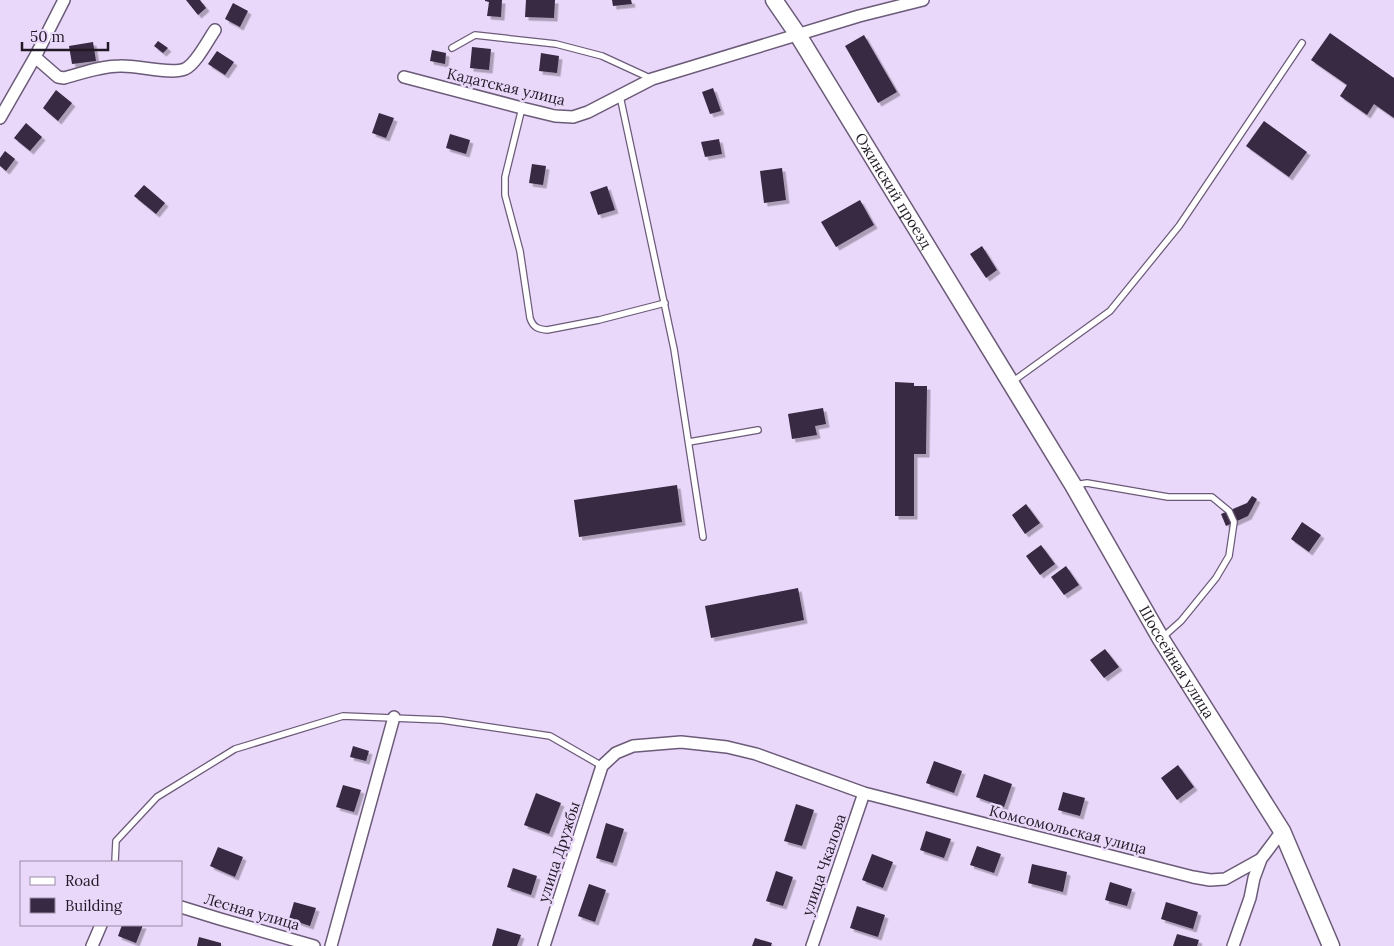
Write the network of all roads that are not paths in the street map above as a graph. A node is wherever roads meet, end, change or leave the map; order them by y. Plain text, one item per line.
1 (64, 0) edge
2 (774, 0) edge
3 (923, 0) edge
4 (216, 30) dead end
5 (798, 36) junction
6 (1302, 44) dead end
7 (452, 48) dead end
8 (35, 57) junction
9 (404, 77) dead end
10 (652, 79) junction
11 (620, 96) junction
12 (522, 108) junction
13 (0, 118) edge
14 (665, 303) junction
15 (1010, 383) junction
16 (758, 430) dead end
17 (689, 442) junction
18 (1073, 485) junction
19 (704, 537) dead end
20 (1161, 639) junction
21 (394, 717) junction
22 (602, 766) junction
23 (864, 793) junction
24 (1282, 831) junction
25 (1261, 859) junction
26 (115, 861) edge
27 (182, 907) edge
28 (101, 926) edge
29 (92, 946) edge
30 (314, 946) edge
31 (331, 946) edge
32 (544, 946) edge
33 (812, 946) edge
34 (1233, 946) edge
35 (1331, 946) edge

1 - 8 street
2 - 5 main road, Ожинский проезд
3 - 5 street, Кадатская улица
4 - 8 street
5 - 10 street, Кадатская улица
5 - 15 main road, Ожинский проезд
6 - 15 lane
7 - 10 lane
8 - 13 street
9 - 12 street, Кадатская улица
10 - 11 street, Кадатская улица
11 - 12 street, Кадатская улица
11 - 14 lane
12 - 14 lane
14 - 17 lane
15 - 18 main road, Шоссейная улица
16 - 17 lane
17 - 19 lane
18 - 20 main road, Шоссейная улица
18 - 20 lane
20 - 24 main road, Шоссейная улица
21 - 22 lane
21 - 26 lane
21 - 31 street
22 - 23 street, Комсомольская улица
22 - 32 street, улица Дружбы
23 - 25 street, Комсомольская улица
23 - 33 street, улица Чкалова
24 - 25 street
24 - 35 main road, Шоссейная улица
25 - 34 street
27 - 30 street, Лесная улица
28 - 29 street

